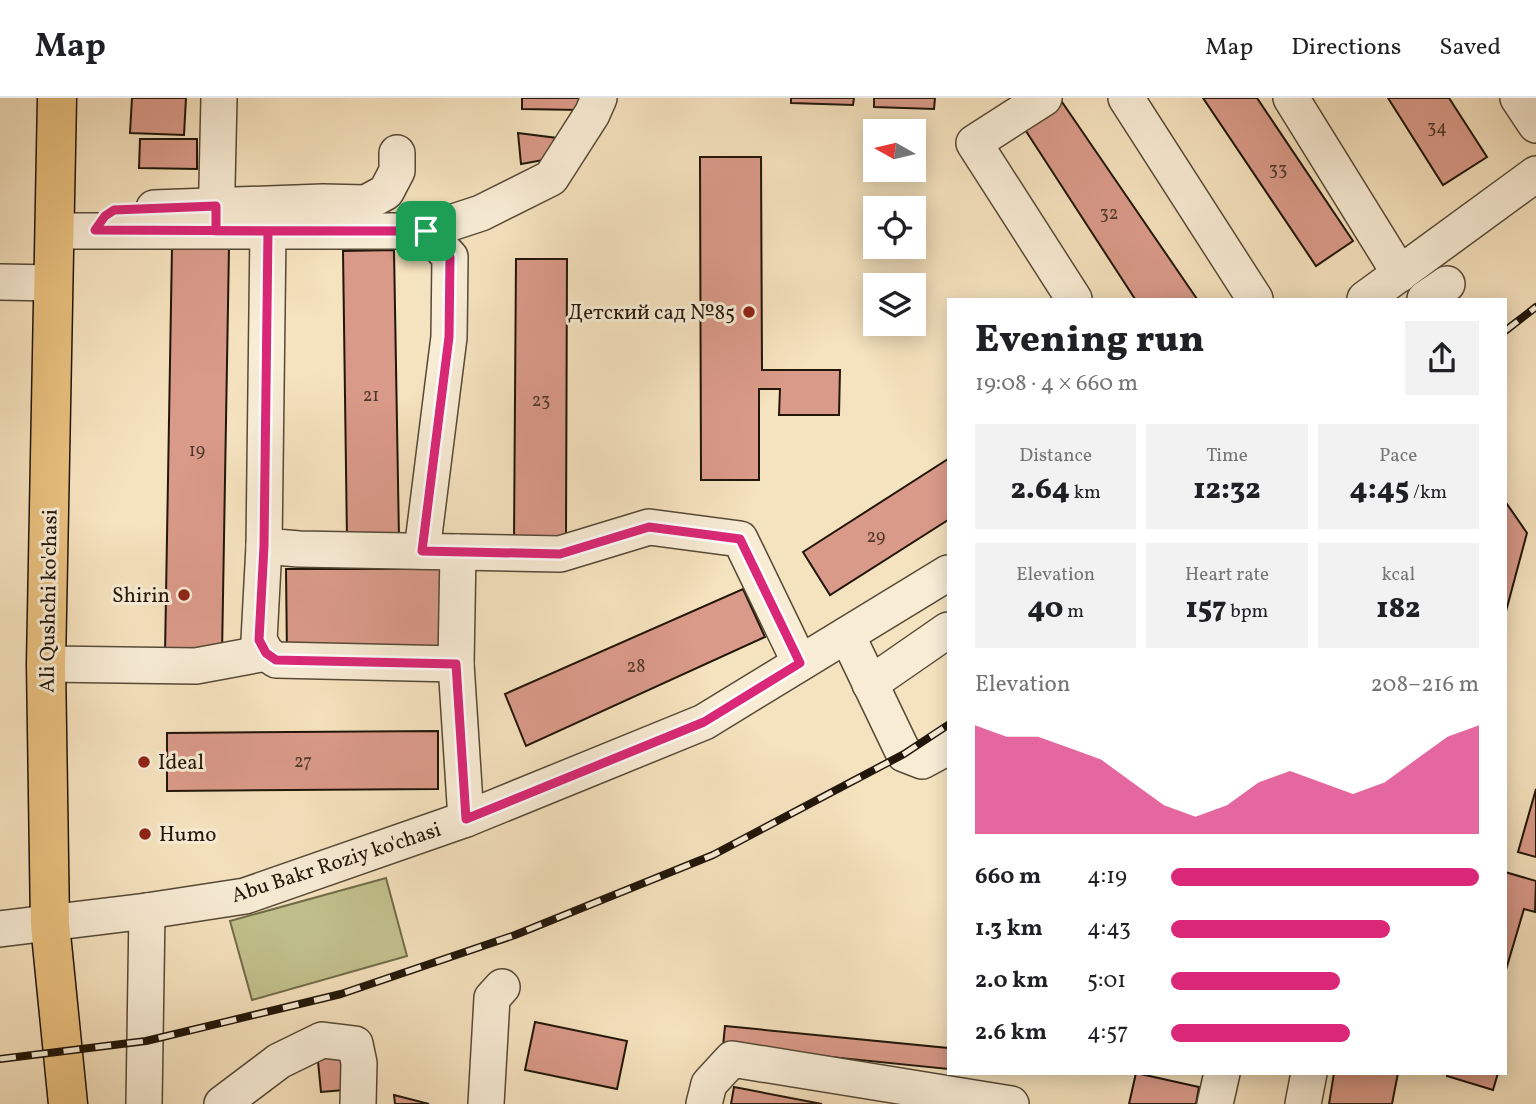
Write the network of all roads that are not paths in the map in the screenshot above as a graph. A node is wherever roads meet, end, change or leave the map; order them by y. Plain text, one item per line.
1 (57, 98) edge
2 (219, 98) edge
3 (599, 98) edge
4 (1044, 98) edge
5 (1126, 98) edge
6 (1291, 98) edge
7 (1518, 98) edge
8 (1536, 125) edge
9 (397, 153) dead end
10 (1536, 174) edge
11 (216, 219) junction
12 (54, 231) junction
13 (268, 231) junction
14 (426, 231) junction
15 (1400, 274) junction
16 (0, 282) edge
17 (54, 283) junction
18 (1073, 298) edge
19 (1254, 298) edge
20 (1366, 298) edge
21 (264, 546) junction
22 (422, 551) junction
23 (458, 552) junction
24 (947, 574) edge
25 (947, 631) edge
26 (847, 635) junction
27 (266, 653) junction
28 (800, 663) junction
29 (46, 664) junction
30 (456, 664) junction
31 (870, 684) junction
32 (947, 748) edge
33 (466, 819) junction
34 (147, 911) junction
35 (50, 924) junction
36 (0, 929) edge
37 (502, 987) dead end
38 (1222, 1075) edge
39 (1309, 1075) edge
40 (68, 1104) edge
41 (144, 1104) edge
42 (222, 1104) edge
43 (358, 1104) edge
44 (486, 1104) edge
45 (704, 1104) edge
46 (1011, 1104) edge
47 (1215, 1104) edge
48 (1303, 1104) edge

1 - 12 main road, Ali Qushchi ko'chasi
2 - 11 street
3 - 14 street
4 - 18 street
5 - 19 street
6 - 15 street
7 - 8 street
9 - 11 street
10 - 15 street
11 - 12 street
11 - 13 street
12 - 17 main road, Ali Qushchi ko'chasi
13 - 14 street
13 - 21 street
14 - 22 street
15 - 20 street
16 - 17 street
17 - 29 main road, Ali Qushchi ko'chasi
21 - 22 street
21 - 27 street
22 - 23 street
23 - 28 street
23 - 30 street
24 - 26 street, Abu Bakr Roziy ko'chasi
25 - 31 street
26 - 28 street, Abu Bakr Roziy ko'chasi
26 - 31 street
27 - 29 street
27 - 30 street
28 - 33 street, Abu Bakr Roziy ko'chasi
29 - 35 main road, Ali Qushchi ko'chasi
30 - 33 street
31 - 32 street
33 - 34 street, Abu Bakr Roziy ko'chasi
34 - 35 street, Abu Bakr Roziy ko'chasi
34 - 41 street
35 - 36 street, Abu Bakr Roziy ko'chasi
35 - 40 main road, Ali Qushchi ko'chasi
37 - 44 street
38 - 47 street
39 - 48 street
42 - 43 street
45 - 46 street

